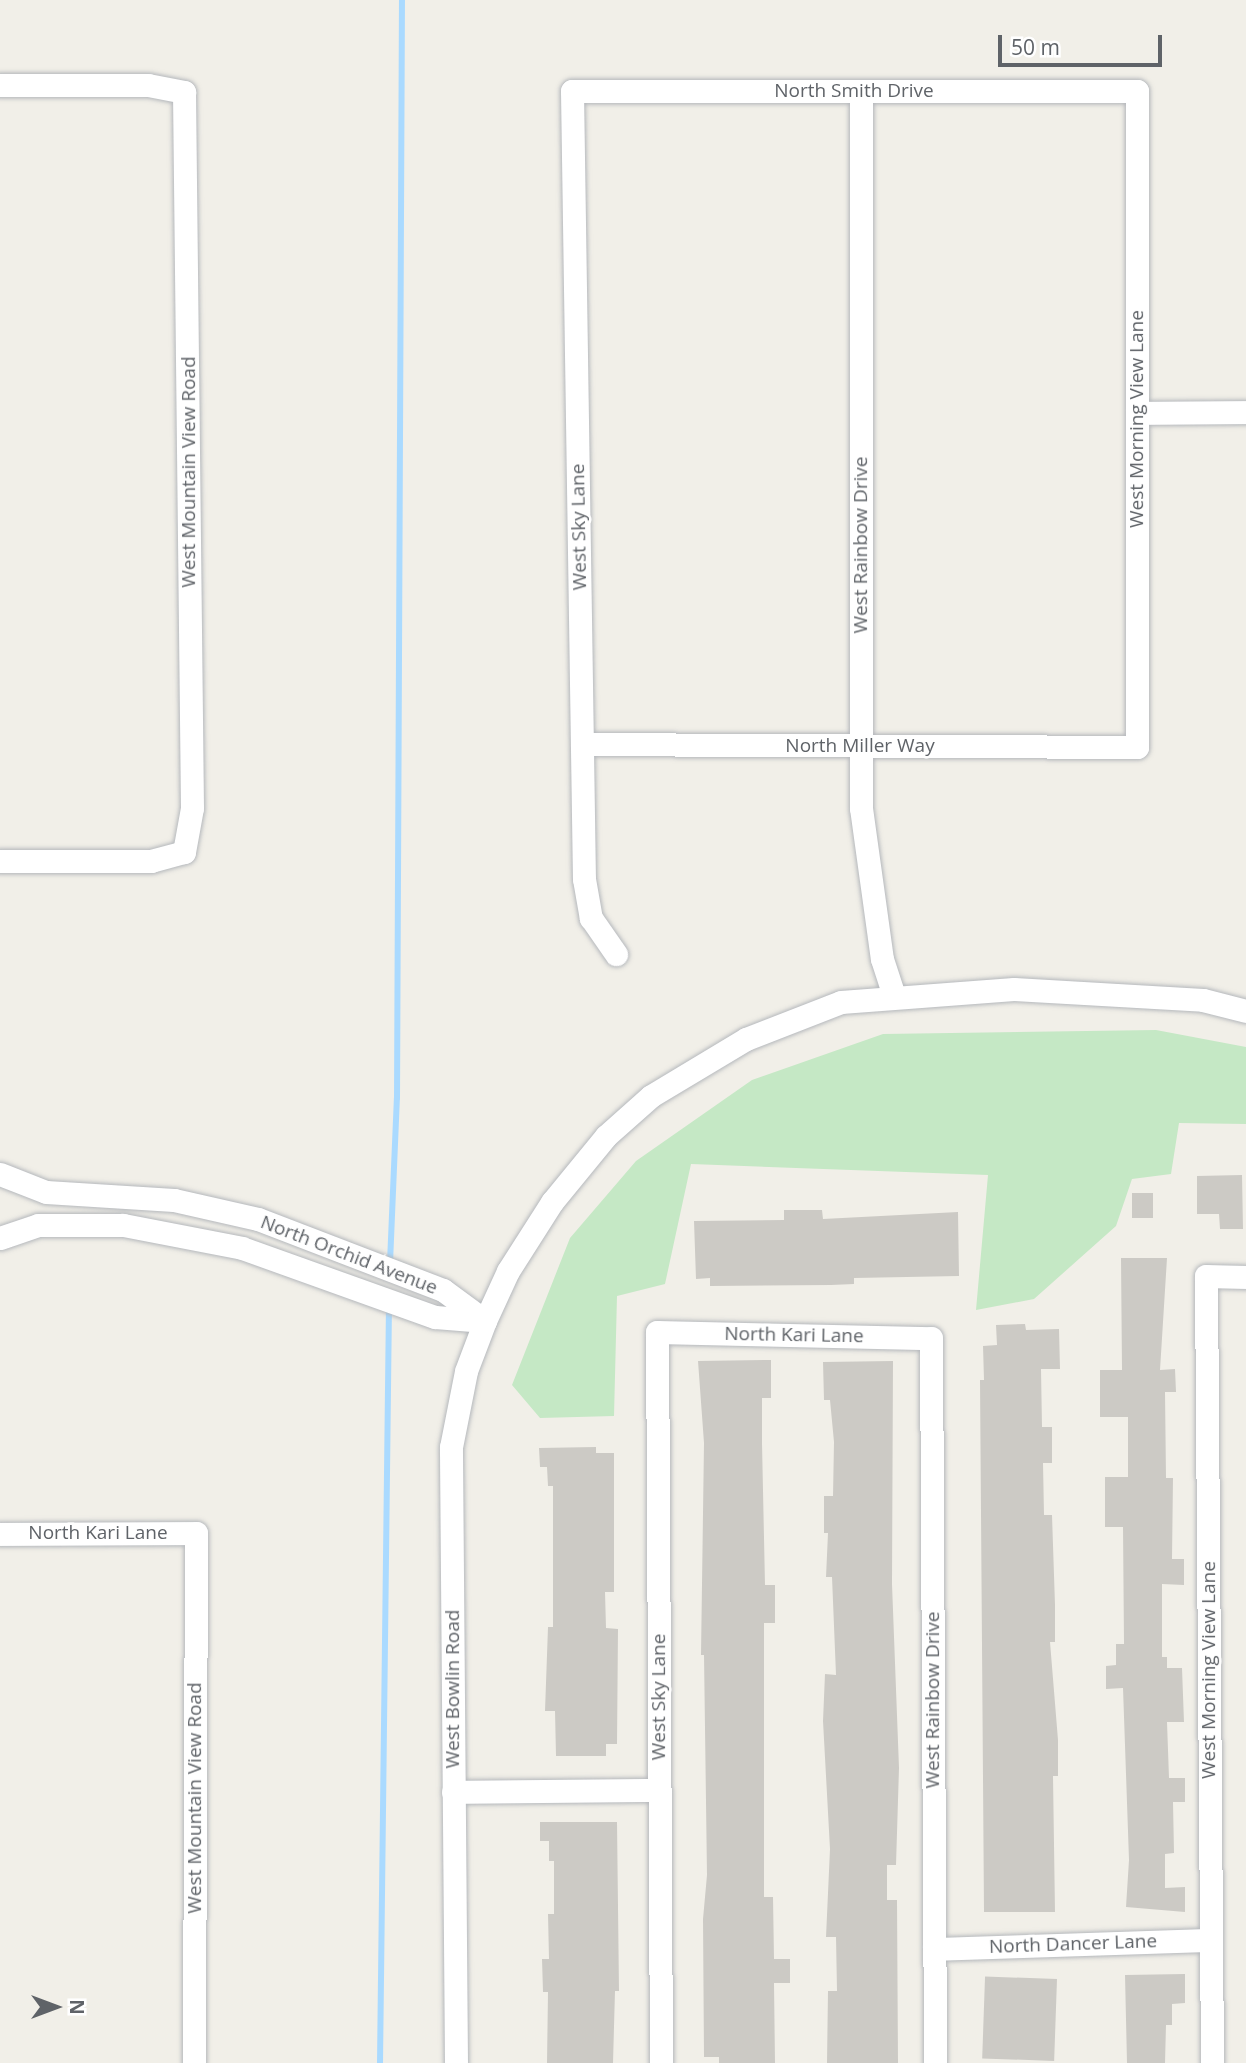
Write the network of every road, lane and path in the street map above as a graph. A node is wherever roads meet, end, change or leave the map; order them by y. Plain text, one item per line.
1 (0, 85) edge
2 (572, 91) joint
3 (861, 91) junction
4 (1137, 91) joint
5 (1246, 412) edge
6 (1137, 413) junction
7 (582, 744) junction
8 (861, 746) junction
9 (1137, 747) joint
10 (0, 862) edge
11 (616, 954) dead end
12 (894, 995) junction
13 (1246, 1012) edge
14 (0, 1174) edge
15 (0, 1238) edge
16 (1246, 1277) edge
17 (485, 1321) junction
18 (657, 1332) joint
19 (931, 1338) joint
20 (196, 1532) joint
21 (0, 1534) edge
22 (659, 1790) junction
23 (453, 1792) junction
24 (1212, 1940) junction
25 (934, 1948) junction
26 (194, 2063) edge
27 (456, 2063) edge
28 (661, 2063) edge
29 (935, 2063) edge
30 (1212, 2063) edge

1 - 10 street, West Mountain View Road
2 - 3 street, North Smith Drive
2 - 7 street, West Sky Lane
3 - 4 street, North Smith Drive
3 - 8 street, West Rainbow Drive
4 - 6 street, West Morning View Lane
5 - 6 street
6 - 9 street, West Morning View Lane
7 - 8 street, North Miller Way
7 - 11 street, West Sky Lane
8 - 9 street, North Miller Way
8 - 12 street, West Rainbow Drive
12 - 13 street, West Bowlin Road
12 - 17 street, West Bowlin Road
14 - 17 street, North Orchid Avenue
15 - 17 street, North Orchid Avenue
16 - 24 street, West Morning View Lane
17 - 23 street, West Bowlin Road
18 - 19 street, North Kari Lane
18 - 22 street, West Sky Lane
19 - 25 street, West Rainbow Drive
20 - 21 street, North Kari Lane
20 - 26 street, West Mountain View Road
22 - 23 street
22 - 28 street, West Sky Lane
23 - 27 street, West Bowlin Road
24 - 25 street, North Dancer Lane
24 - 30 street, West Morning View Lane
25 - 29 street, West Rainbow Drive

